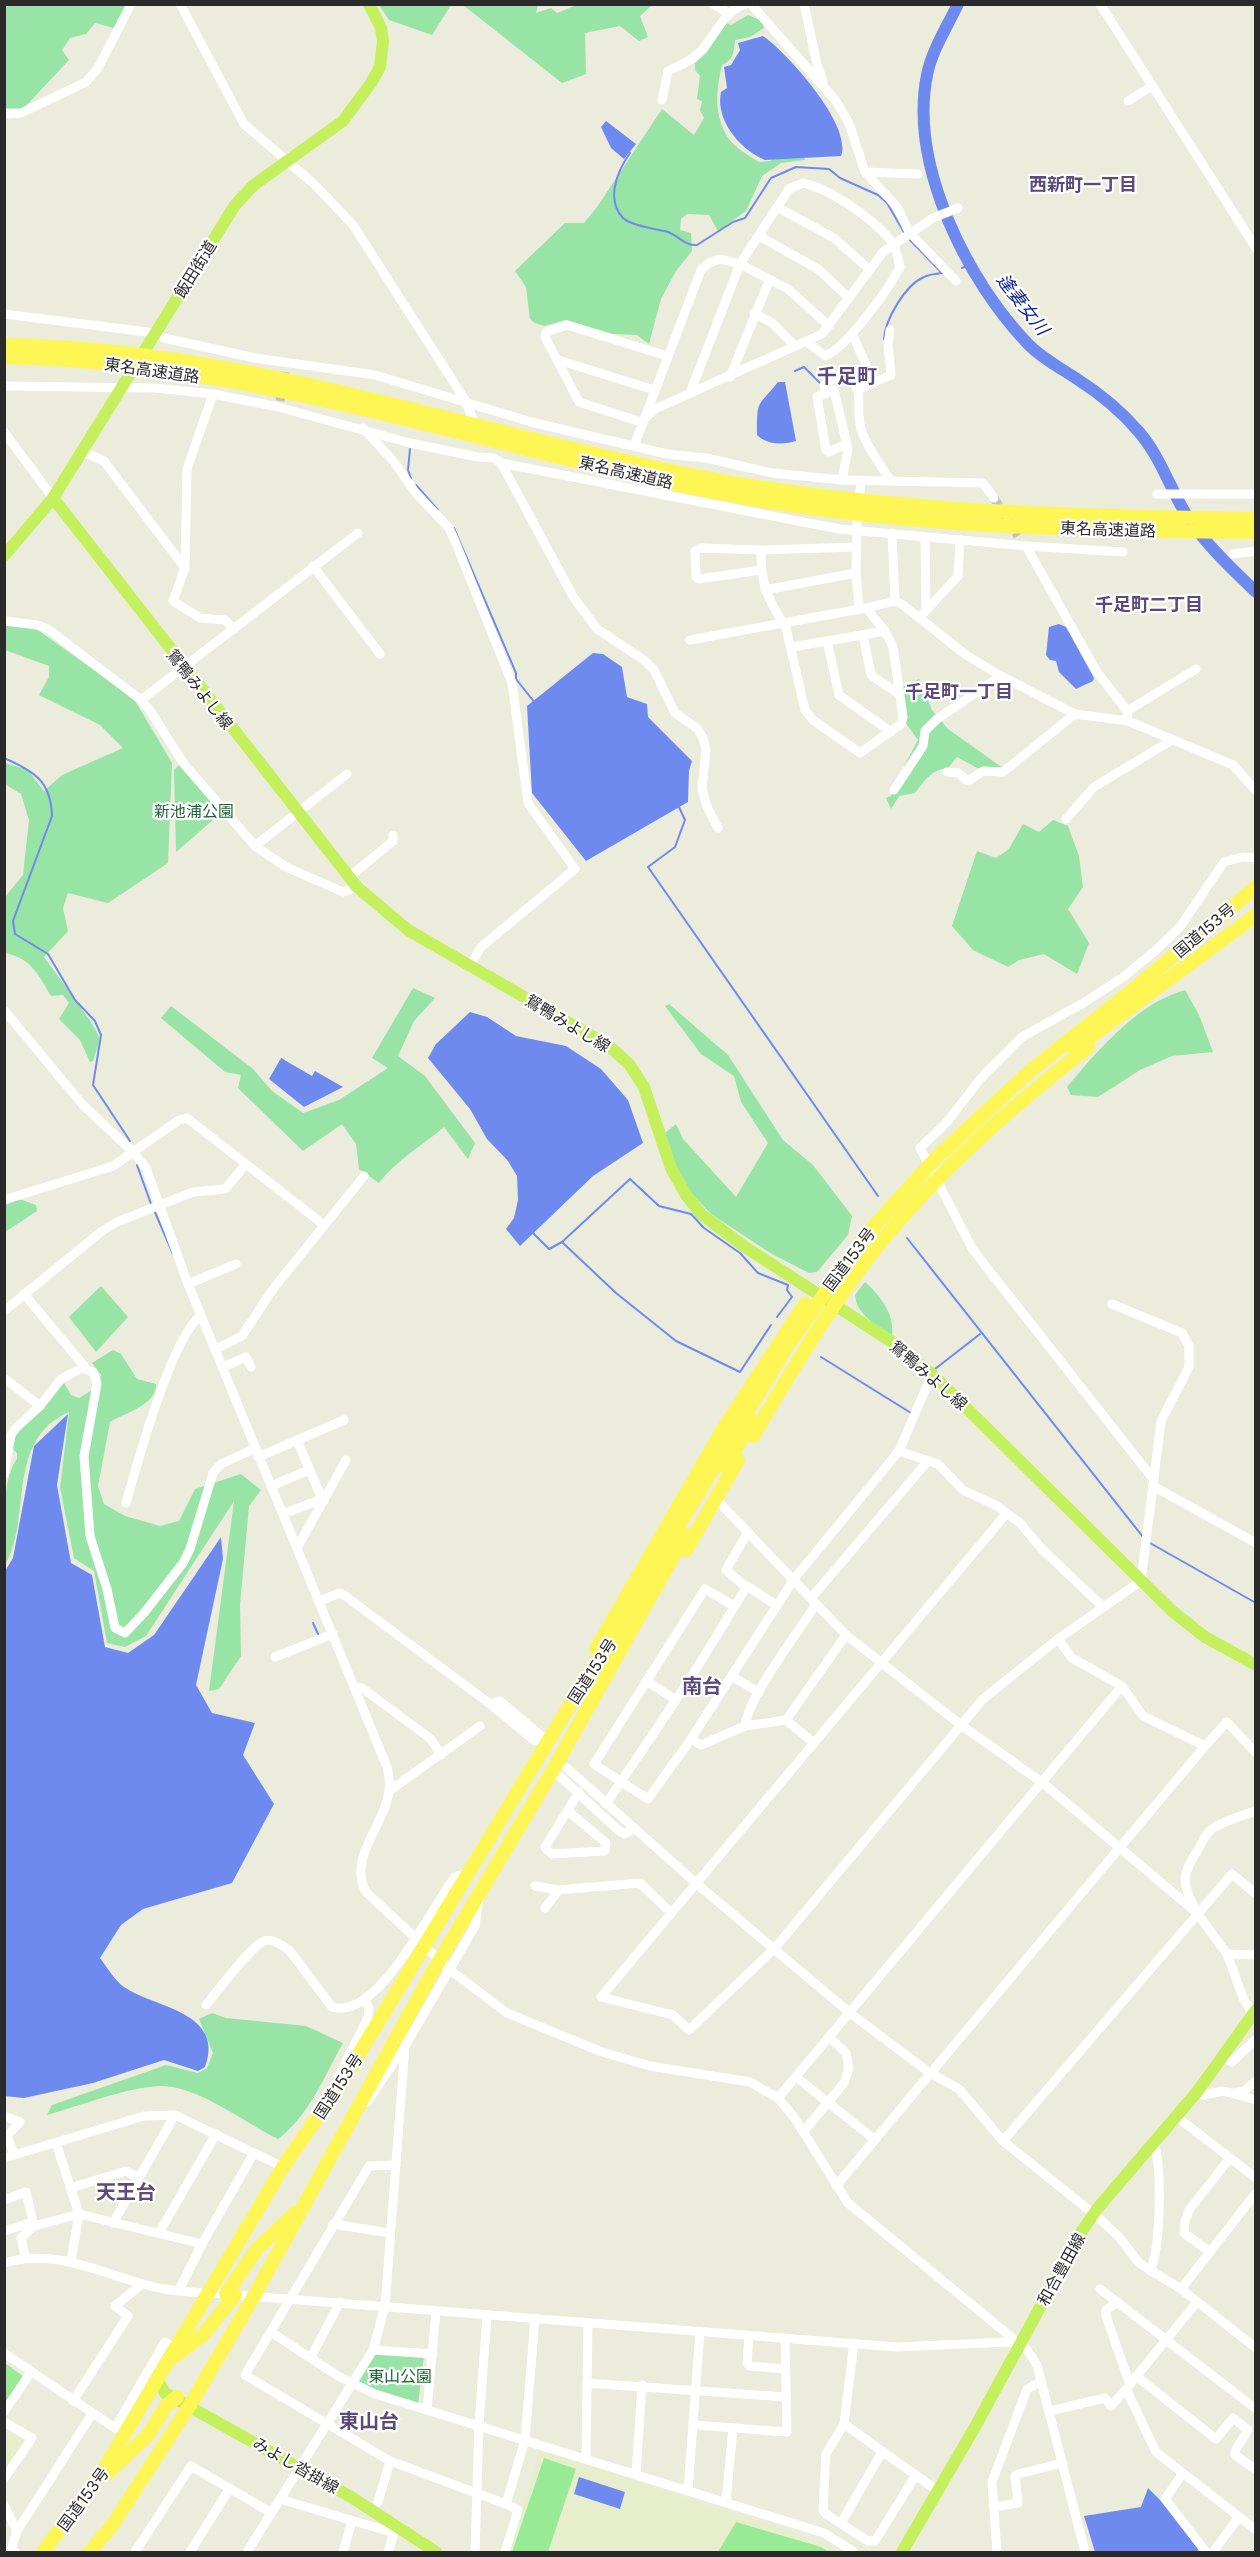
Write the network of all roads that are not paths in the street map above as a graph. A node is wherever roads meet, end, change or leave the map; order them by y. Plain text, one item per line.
1 (131, 4) edge
2 (180, 4) edge
3 (369, 4) edge
4 (713, 4) edge
5 (746, 4) edge
6 (751, 4) edge
7 (804, 4) edge
8 (1100, 4) edge
9 (730, 14) junction
10 (1152, 86) junction
11 (824, 87) junction
12 (662, 100) dead end
13 (1128, 101) dead end
14 (4, 114) edge
15 (288, 161) junction
16 (865, 172) junction
17 (918, 174) dead end
18 (777, 207) junction
19 (958, 208) dead end
20 (909, 232) junction
21 (759, 236) junction
22 (894, 245) junction
23 (1256, 248) edge
24 (740, 264) junction
25 (870, 270) junction
26 (769, 280) junction
27 (956, 281) dead end
28 (849, 298) junction
29 (754, 313) junction
30 (4, 314) edge
31 (829, 326) junction
32 (890, 330) dead end
33 (155, 333) junction
34 (852, 334) junction
35 (806, 341) junction
36 (4, 345) edge
37 (795, 346) junction
38 (667, 356) junction
39 (4, 357) edge
40 (558, 360) junction
41 (287, 361) junction
42 (285, 372) tunnel mouth
43 (730, 377) junction
44 (874, 382) junction
45 (4, 386) edge
46 (121, 387) junction
47 (859, 389) junction
48 (654, 390) junction
49 (690, 393) junction
50 (826, 393) junction
51 (213, 394) junction
52 (465, 400) junction
53 (472, 417) dead end
54 (641, 422) junction
55 (363, 428) junction
56 (4, 432) edge
57 (846, 444) junction
58 (634, 446) junction
59 (83, 452) junction
60 (495, 457) junction
61 (842, 480) junction
62 (861, 480) junction
63 (891, 482) junction
64 (860, 493) dead end
65 (1157, 494) dead end
66 (1256, 494) edge
67 (53, 498) junction
68 (994, 498) tunnel mouth
69 (1255, 519) edge
70 (857, 526) junction
71 (1256, 532) edge
72 (358, 533) dead end
73 (892, 533) junction
74 (925, 537) junction
75 (960, 540) junction
76 (1021, 543) junction
77 (856, 547) junction
78 (761, 550) junction
79 (1256, 551) edge
80 (1123, 552) dead end
81 (1233, 554) dead end
82 (4, 556) edge
83 (313, 566) junction
84 (185, 568) junction
85 (761, 570) junction
86 (856, 573) junction
87 (765, 590) junction
88 (895, 601) junction
89 (863, 608) junction
90 (926, 609) junction
91 (920, 617) junction
92 (4, 621) edge
93 (783, 622) junction
94 (234, 628) junction
95 (885, 631) junction
96 (863, 635) junction
97 (690, 640) dead end
98 (827, 641) junction
99 (792, 647) junction
100 (380, 654) dead end
101 (184, 668) junction
102 (1196, 669) dead end
103 (1001, 676) junction
104 (899, 694) junction
105 (141, 700) junction
106 (1075, 714) junction
107 (1128, 716) junction
108 (891, 732) junction
109 (1172, 740) junction
110 (947, 772) dead end
111 (347, 774) dead end
112 (894, 790) dead end
113 (1256, 791) edge
114 (297, 813) junction
115 (1066, 819) dead end
116 (718, 828) dead end
117 (393, 835) dead end
118 (255, 846) junction
119 (1256, 858) edge
120 (353, 882) junction
121 (1252, 890) edge
122 (1256, 915) edge
123 (1256, 920) edge
124 (1218, 949) dead end
125 (471, 966) junction
126 (1157, 969) junction
127 (1171, 976) junction
128 (4, 1010) edge
129 (133, 1152) junction
130 (924, 1158) junction
131 (246, 1164) junction
132 (364, 1176) dead end
133 (936, 1183) junction
134 (4, 1200) edge
135 (159, 1206) junction
136 (324, 1225) junction
137 (236, 1264) dead end
138 (188, 1284) junction
139 (814, 1292) junction
140 (24, 1294) junction
141 (1112, 1304) dead end
142 (835, 1305) junction
143 (4, 1311) edge
144 (201, 1315) junction
145 (216, 1348) junction
146 (85, 1367) junction
147 (223, 1367) junction
148 (251, 1367) dead end
149 (932, 1374) junction
150 (4, 1378) edge
151 (764, 1393) junction
152 (40, 1406) junction
153 (344, 1420) dead end
154 (297, 1440) junction
155 (899, 1451) junction
156 (257, 1452) junction
157 (346, 1460) dead end
158 (927, 1462) junction
159 (309, 1470) junction
160 (4, 1474) edge
161 (1154, 1483) junction
162 (271, 1486) junction
163 (715, 1498) junction
164 (323, 1500) junction
165 (126, 1503) dead end
166 (283, 1514) junction
167 (1006, 1514) junction
168 (748, 1532) junction
169 (1256, 1543) edge
170 (297, 1548) junction
171 (794, 1578) junction
172 (1141, 1581) junction
173 (746, 1587) junction
174 (319, 1600) junction
175 (814, 1601) junction
176 (776, 1605) junction
177 (734, 1606) junction
178 (1103, 1607) junction
179 (333, 1634) junction
180 (846, 1635) junction
181 (1058, 1639) junction
182 (626, 1640) junction
183 (274, 1657) dead end
184 (880, 1663) junction
185 (1256, 1665) edge
186 (692, 1676) junction
187 (732, 1676) junction
188 (648, 1682) junction
189 (354, 1686) junction
190 (1122, 1686) junction
191 (759, 1693) junction
192 (577, 1694) junction
193 (720, 1694) junction
194 (676, 1700) junction
195 (786, 1720) junction
196 (961, 1725) junction
197 (480, 1726) dead end
198 (746, 1726) junction
199 (692, 1739) junction
200 (541, 1741) junction
201 (814, 1743) junction
202 (1205, 1746) junction
203 (1256, 1753) edge
204 (441, 1755) junction
205 (560, 1769) junction
206 (620, 1783) junction
207 (1043, 1783) junction
208 (389, 1791) junction
209 (579, 1792) junction
210 (606, 1804) junction
211 (568, 1811) junction
212 (1256, 1811) edge
213 (633, 1829) junction
214 (1118, 1848) junction
215 (467, 1874) junction
216 (697, 1884) junction
217 (535, 1886) dead end
218 (559, 1890) junction
219 (1256, 1894) edge
220 (479, 1895) junction
221 (544, 1908) dead end
222 (671, 1913) junction
223 (1197, 1913) junction
224 (414, 1938) junction
225 (774, 1949) junction
226 (1227, 1954) junction
227 (1256, 1955) edge
228 (450, 1970) junction
229 (364, 1999) junction
230 (206, 2005) dead end
231 (850, 2013) junction
232 (1254, 2014) edge
233 (829, 2037) junction
234 (1256, 2039) edge
235 (405, 2046) junction
236 (1247, 2047) junction
237 (1256, 2054) edge
238 (1223, 2058) junction
239 (930, 2073) junction
240 (796, 2077) junction
241 (1256, 2081) edge
242 (1197, 2092) junction
243 (1230, 2093) junction
244 (778, 2098) junction
245 (1256, 2100) edge
246 (828, 2102) junction
247 (357, 2111) junction
248 (175, 2115) junction
249 (319, 2115) junction
250 (4, 2116) edge
251 (1177, 2117) junction
252 (803, 2132) junction
253 (216, 2134) junction
254 (874, 2139) junction
255 (1003, 2141) junction
256 (56, 2143) junction
257 (1154, 2143) junction
258 (254, 2153) junction
259 (9, 2156) edge
260 (1230, 2158) junction
261 (396, 2165) junction
262 (283, 2167) junction
263 (327, 2167) junction
264 (139, 2178) junction
265 (1256, 2178) edge
266 (836, 2186) junction
267 (70, 2188) junction
268 (1256, 2193) edge
269 (4, 2200) edge
270 (79, 2214) junction
271 (113, 2223) junction
272 (33, 2224) junction
273 (333, 2224) junction
274 (4, 2231) edge
275 (159, 2233) junction
276 (390, 2233) junction
277 (202, 2244) junction
278 (1210, 2252) junction
279 (25, 2256) junction
280 (71, 2261) junction
281 (4, 2263) edge
282 (226, 2264) junction
283 (1150, 2271) junction
284 (142, 2284) junction
285 (1100, 2289) dead end
286 (1180, 2289) junction
287 (179, 2290) junction
288 (209, 2293) junction
289 (231, 2295) junction
290 (254, 2296) junction
291 (290, 2298) junction
292 (340, 2302) junction
293 (1118, 2302) junction
294 (1197, 2302) junction
295 (385, 2306) junction
296 (436, 2311) junction
297 (487, 2315) junction
298 (535, 2318) junction
299 (588, 2323) junction
300 (237, 2325) junction
301 (700, 2331) junction
302 (271, 2332) junction
303 (749, 2336) junction
304 (785, 2338) junction
305 (1165, 2339) junction
306 (855, 2343) junction
307 (1020, 2345) junction
308 (175, 2348) junction
309 (1256, 2348) edge
310 (373, 2350) junction
311 (4, 2353) edge
312 (433, 2354) junction
313 (311, 2357) junction
314 (166, 2363) junction
315 (785, 2369) junction
316 (31, 2372) junction
317 (1136, 2376) junction
318 (157, 2379) junction
319 (1040, 2382) junction
320 (587, 2383) junction
321 (352, 2384) junction
322 (642, 2385) junction
323 (1128, 2387) junction
324 (696, 2389) junction
325 (177, 2397) junction
326 (786, 2397) junction
327 (73, 2401) junction
328 (1245, 2402) junction
329 (190, 2405) junction
330 (1256, 2409) edge
331 (427, 2410) junction
332 (1050, 2411) junction
333 (4, 2412) edge
334 (92, 2414) junction
335 (1233, 2418) junction
336 (4, 2422) edge
337 (327, 2423) junction
338 (844, 2424) junction
339 (479, 2425) junction
340 (694, 2425) junction
341 (733, 2428) junction
342 (525, 2440) junction
343 (882, 2452) junction
344 (586, 2458) junction
345 (390, 2462) junction
346 (1063, 2463) junction
347 (300, 2467) junction
348 (1256, 2470) edge
349 (1183, 2473) junction
350 (636, 2474) junction
351 (916, 2475) junction
352 (4, 2479) edge
353 (230, 2488) junction
354 (688, 2490) junction
355 (938, 2491) junction
356 (476, 2494) junction
357 (280, 2499) junction
358 (378, 2502) dead end
359 (726, 2502) junction
360 (506, 2504) junction
361 (4, 2505) edge
362 (994, 2507) junction
363 (270, 2512) junction
364 (71, 2516) junction
365 (1239, 2517) junction
366 (352, 2521) junction
367 (841, 2523) junction
368 (396, 2529) junction
369 (1256, 2529) edge
370 (17, 2531) junction
371 (250, 2552) edge
372 (435, 2552) edge
373 (15, 2553) edge
374 (43, 2553) edge
375 (90, 2553) edge
376 (135, 2553) edge
377 (190, 2553) edge
378 (343, 2553) edge
379 (388, 2553) edge
380 (475, 2553) edge
381 (505, 2553) edge
382 (854, 2553) edge
383 (902, 2553) edge
384 (997, 2553) edge
385 (1085, 2553) edge
386 (1206, 2553) edge
387 (1213, 2553) edge

1 - 14 street
2 - 15 street
3 - 15 main road, 飯田街道
4 - 9 street
5 - 9 street
6 - 11 street
7 - 11 street
8 - 10 street
9 - 12 street
10 - 13 street
10 - 23 street
11 - 16 street
15 - 33 main road, 飯田街道
15 - 52 street
16 - 17 street
16 - 20 street
18 - 21 street
18 - 22 street
18 - 25 street
19 - 20 street
20 - 22 street
20 - 27 street
21 - 24 street
21 - 28 street
22 - 25 street
22 - 34 street
24 - 26 street
24 - 38 street
24 - 49 street
25 - 28 street
26 - 29 street
26 - 31 street
28 - 31 street
29 - 37 street
29 - 43 street
30 - 33 street
31 - 35 street
32 - 44 street
33 - 41 street
33 - 46 main road, 飯田街道
34 - 35 street
34 - 44 street
35 - 37 street
36 - 69 highway, 東名高速道路
37 - 43 street
38 - 40 street
38 - 48 street
39 - 71 highway, 東名高速道路
40 - 48 street
40 - 54 street
41 - 42 street
41 - 52 street
43 - 49 street
44 - 47 street
45 - 46 street
46 - 51 street
46 - 59 main road, 飯田街道
47 - 50 street
47 - 63 street
48 - 54 street
49 - 54 street
50 - 57 street
50 - 57 street
51 - 55 street
51 - 84 street
52 - 53 street
52 - 58 street
54 - 58 street
55 - 60 street
55 - 125 street
56 - 67 street
57 - 61 street
58 - 61 street
59 - 67 main road, 飯田街道
59 - 84 street
60 - 70 street
60 - 116 street
61 - 62 street
62 - 63 street
62 - 64 street
63 - 68 street
65 - 66 street
67 - 82 main road, 飯田街道
67 - 101 main road, 鴛鴨みよし線
70 - 73 street
70 - 77 street
72 - 83 street
73 - 74 street
73 - 88 street
74 - 75 street
74 - 90 street
75 - 76 street
75 - 90 street
76 - 80 street
76 - 107 street
77 - 78 street
77 - 86 street
78 - 85 street
78 - 85 street
79 - 81 street
83 - 94 street
83 - 100 street
84 - 94 street
85 - 87 street
86 - 87 street
86 - 89 street
87 - 93 street
88 - 89 street
88 - 91 street
89 - 93 street
89 - 95 street
90 - 91 street
91 - 103 street
92 - 105 street
93 - 97 street
93 - 99 street
94 - 101 street
95 - 96 street
95 - 104 street
96 - 98 street
96 - 104 street
98 - 99 street
98 - 108 street
99 - 108 street
101 - 105 street
101 - 114 main road, 鴛鴨みよし線
102 - 107 street
103 - 106 street
103 - 112 street
104 - 108 street
105 - 118 street
106 - 107 street
106 - 110 street
107 - 109 street
109 - 113 street
109 - 115 street
111 - 114 street
114 - 118 street
114 - 120 main road, 鴛鴨みよし線
117 - 120 street
118 - 120 street
119 - 130 street
120 - 125 main road, 鴛鴨みよし線
121 - 126 highway, 国道153号
122 - 127 highway, 国道153号
123 - 124 street
125 - 139 main road, 鴛鴨みよし線
126 - 130 highway
126 - 151 highway, 国道153号
127 - 133 highway
127 - 151 highway, 国道153号
128 - 129 street
129 - 131 street
129 - 134 street
129 - 135 street
130 - 133 street
130 - 139 highway
131 - 135 street
131 - 136 street
132 - 136 street
133 - 142 highway
133 - 161 street
135 - 138 street
135 - 140 street
136 - 145 street
137 - 138 street
138 - 144 street
139 - 142 main road, 鴛鴨みよし線
139 - 192 highway
140 - 143 street
140 - 146 street
141 - 161 street
142 - 149 main road, 鴛鴨みよし線
142 - 163 highway
144 - 145 street
144 - 165 street
145 - 147 street
146 - 152 street
146 - 156 street
147 - 148 street
147 - 156 street
149 - 155 street
149 - 172 main road, 鴛鴨みよし線
150 - 152 street
151 - 182 highway, 国道153号
151 - 192 highway, 国道153号
152 - 160 street
153 - 154 street
154 - 156 street
154 - 159 street
155 - 158 street
155 - 171 street
156 - 162 street
157 - 164 street
158 - 167 street
158 - 175 street
159 - 162 street
159 - 164 street
161 - 169 street
161 - 172 street
162 - 166 street
163 - 168 street
163 - 182 highway
164 - 166 street
164 - 170 street
166 - 170 street
167 - 178 street
167 - 184 street
168 - 171 street
168 - 173 street
170 - 174 street
171 - 175 street
171 - 176 street
172 - 178 street
172 - 185 main road, 鴛鴨みよし線
173 - 176 street
173 - 177 street
174 - 179 street
174 - 200 street
175 - 180 street
175 - 191 street
176 - 187 street
177 - 186 street
177 - 188 street
178 - 181 street
179 - 183 street
179 - 189 street
180 - 184 street
180 - 195 street
181 - 190 street
181 - 196 street
182 - 205 highway, 国道153号
184 - 196 street
184 - 201 street
186 - 193 street
186 - 194 street
187 - 191 street
187 - 193 street
188 - 194 street
188 - 206 street
189 - 204 street
189 - 208 street
190 - 202 street
190 - 207 street
191 - 198 street
192 - 200 highway, 国道153号
193 - 199 street
194 - 206 street
195 - 198 street
195 - 201 street
196 - 207 street
196 - 225 street
197 - 204 street
198 - 199 street
199 - 206 street
200 - 215 highway, 国道153号
201 - 216 street
202 - 203 street
202 - 214 street
204 - 208 street
205 - 209 street
205 - 210 street
205 - 220 highway, 国道153号
206 - 210 street
207 - 214 street
207 - 231 street
208 - 224 street
209 - 211 street
209 - 213 street
210 - 213 street
211 - 211 street
212 - 223 street
213 - 216 street
214 - 223 street
214 - 239 street
215 - 224 street
215 - 249 highway, 国道153号
216 - 222 street
216 - 225 street
217 - 218 street
218 - 221 street
218 - 222 street
219 - 223 street
220 - 228 street
220 - 247 highway, 国道153号
222 - 225 street
223 - 226 street
223 - 255 street
224 - 228 street
224 - 229 street
225 - 231 street
226 - 227 street
226 - 232 street
228 - 235 street
228 - 244 street
229 - 230 street
229 - 249 street
231 - 233 street
231 - 239 street
232 - 238 main road, 和合豊田線
233 - 240 street
233 - 246 street
234 - 236 street
235 - 247 street
235 - 261 street
236 - 237 street
236 - 238 street
238 - 242 main road, 和合豊田線
239 - 254 street
239 - 255 street
240 - 244 street
240 - 246 street
241 - 243 street
242 - 243 street
242 - 251 main road, 和合豊田線
243 - 245 street
244 - 252 street
246 - 252 street
246 - 254 street
247 - 263 highway, 国道153号
248 - 253 street
248 - 256 street
248 - 264 street
249 - 262 highway, 国道153号
250 - 259 street
251 - 257 main road, 和合豊田線
251 - 260 street
252 - 266 street
253 - 258 street
253 - 275 street
254 - 266 street
255 - 283 street
256 - 259 street
256 - 267 street
257 - 283 street
257 - 307 main road, 和合豊田線
258 - 262 street
258 - 277 street
260 - 265 street
260 - 278 street
261 - 273 street
261 - 276 street
262 - 282 highway, 国道153号
263 - 289 highway
263 - 290 highway, 国道153号
264 - 267 street
264 - 271 street
266 - 307 street
267 - 270 street
268 - 278 street
269 - 272 street
270 - 271 street
270 - 272 street
270 - 280 street
271 - 275 street
272 - 274 street
272 - 279 street
273 - 276 street
273 - 291 street
275 - 277 street
276 - 295 street
277 - 287 street
278 - 286 street
279 - 280 street
279 - 281 street
280 - 284 street
282 - 288 highway, 国道153号
282 - 289 street
283 - 286 street
284 - 287 street
284 - 327 street
285 - 293 street
286 - 294 street
287 - 288 street
288 - 289 street
288 - 308 highway, 国道153号
289 - 290 street
289 - 300 street
289 - 314 highway
290 - 291 street
290 - 300 highway, 国道153号
291 - 292 street
291 - 302 street
292 - 295 street
292 - 313 street
293 - 305 street
293 - 323 street
294 - 305 street
294 - 309 street
295 - 296 street
295 - 310 street
296 - 297 street
296 - 312 street
297 - 298 street
297 - 339 street
298 - 299 street
298 - 342 street
299 - 301 street
299 - 320 street
300 - 329 highway, 国道153号
301 - 303 street
301 - 324 street
302 - 313 street
302 - 337 street
303 - 304 street
303 - 315 street
304 - 306 street
304 - 315 street
305 - 317 street
305 - 328 street
306 - 307 street
306 - 338 street
307 - 319 street
307 - 355 main road, 和合豊田線
308 - 314 highway, 国道153号
308 - 334 street
310 - 312 street
310 - 321 street
311 - 316 street
312 - 331 street
313 - 321 street
314 - 318 highway, 国道153号
315 - 326 street
316 - 327 street
316 - 333 street
317 - 323 street
317 - 335 street
318 - 325 main road, みよし沓掛線
318 - 364 highway, 国道153号
319 - 332 street
319 - 362 street
320 - 322 street
320 - 344 street
321 - 331 street
321 - 337 street
322 - 324 street
322 - 350 street
323 - 332 street
323 - 349 street
324 - 326 street
324 - 340 street
325 - 329 main road, みよし沓掛線
325 - 364 highway
326 - 341 street
327 - 334 street
328 - 330 street
328 - 335 street
329 - 347 main road, みよし沓掛線
329 - 375 highway, 国道153号
331 - 339 street
332 - 346 street
334 - 370 street
335 - 348 street
336 - 352 street
337 - 345 street
337 - 347 street
338 - 343 street
338 - 367 street
339 - 342 street
339 - 356 street
340 - 341 street
340 - 354 street
341 - 359 street
342 - 344 street
342 - 360 street
343 - 351 street
343 - 367 street
344 - 350 street
345 - 356 street
345 - 358 street
346 - 362 street
346 - 385 street
347 - 357 street
347 - 368 main road, みよし沓掛線
349 - 365 street
349 - 386 street
350 - 354 street
351 - 355 street
351 - 367 street
353 - 363 street
353 - 376 street
353 - 377 street
354 - 359 street
355 - 383 main road, 和合豊田線
356 - 360 street
356 - 380 street
357 - 363 street
357 - 366 street
359 - 382 street
360 - 381 street
361 - 370 street
362 - 384 street
363 - 371 street
364 - 374 highway, 国道153号
365 - 369 street
365 - 387 street
366 - 368 street
366 - 378 street
368 - 372 main road, みよし沓掛線
368 - 379 street
370 - 373 street

